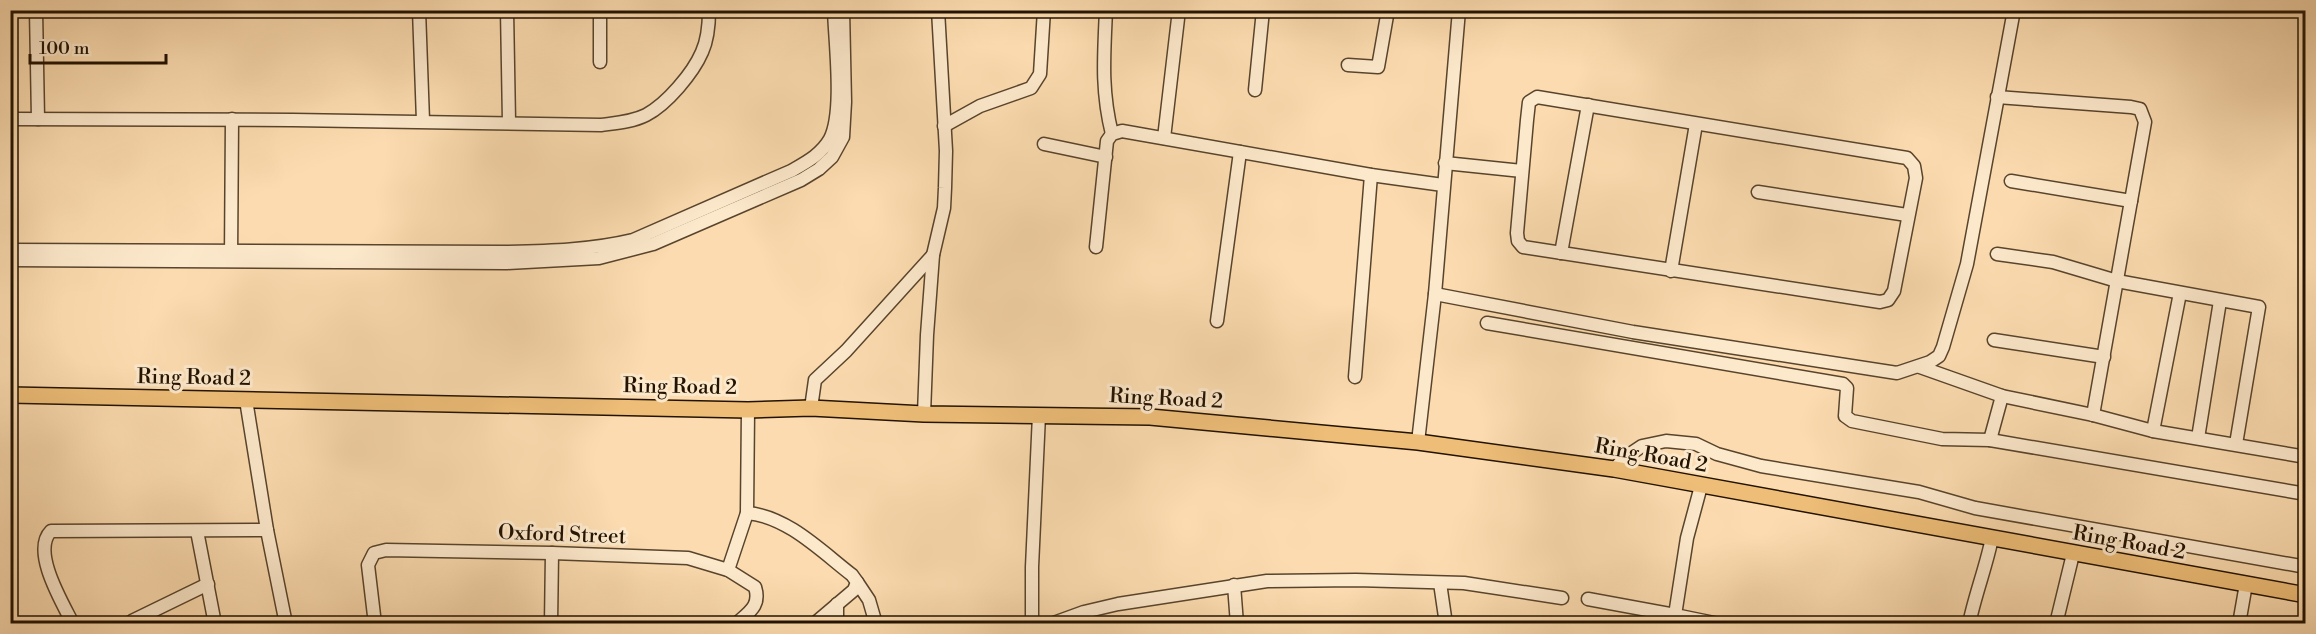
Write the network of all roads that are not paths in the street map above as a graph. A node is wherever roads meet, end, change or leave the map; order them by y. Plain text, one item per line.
1 (36, 10) edge
2 (419, 10) edge
3 (507, 10) edge
4 (600, 10) edge
5 (709, 10) edge
6 (834, 10) edge
7 (843, 10) edge
8 (938, 10) edge
9 (1044, 10) edge
10 (1106, 10) edge
11 (1179, 10) edge
12 (1263, 10) edge
13 (1388, 10) edge
14 (1459, 10) edge
15 (2014, 10) edge
16 (839, 26) junction
17 (600, 62) dead end
18 (1348, 65) dead end
19 (1255, 90) dead end
20 (1997, 97) junction
21 (1588, 105) junction
22 (10, 118) edge
23 (38, 119) junction
24 (232, 119) junction
25 (423, 121) junction
26 (509, 122) junction
27 (1695, 124) junction
28 (944, 126) junction
29 (1112, 134) junction
30 (1164, 138) junction
31 (1044, 144) dead end
32 (1240, 152) junction
33 (1106, 157) junction
34 (1445, 163) junction
35 (1522, 171) junction
36 (1371, 175) junction
37 (2011, 181) dead end
38 (1443, 185) junction
39 (1758, 192) dead end
40 (2131, 201) junction
41 (1907, 215) junction
42 (1096, 247) dead end
43 (10, 250) edge
44 (1561, 253) junction
45 (40, 254) junction
46 (1997, 254) dead end
47 (933, 255) junction
48 (231, 257) junction
49 (10, 260) edge
50 (1671, 271) junction
51 (2117, 281) junction
52 (2180, 293) junction
53 (1435, 294) junction
54 (2220, 301) junction
55 (1217, 321) dead end
56 (1487, 323) dead end
57 (1994, 340) dead end
58 (2104, 357) junction
59 (1920, 367) junction
60 (1355, 377) dead end
61 (10, 395) edge
62 (2002, 396) junction
63 (246, 400) junction
64 (812, 408) junction
65 (748, 410) junction
66 (924, 414) junction
67 (1039, 415) junction
68 (2093, 415) junction
69 (2153, 431) junction
70 (2198, 438) junction
71 (1990, 440) junction
72 (1418, 442) junction
73 (2236, 444) junction
74 (2306, 457) edge
75 (1614, 469) junction
76 (1701, 486) junction
77 (2306, 494) edge
78 (747, 513) junction
79 (267, 530) junction
80 (197, 531) junction
81 (1992, 538) junction
82 (552, 553) junction
83 (2073, 554) junction
84 (2306, 567) edge
85 (728, 570) junction
86 (856, 582) junction
87 (1440, 583) junction
88 (208, 584) junction
89 (2246, 584) junction
90 (1234, 585) junction
91 (2306, 595) edge
92 (1562, 598) dead end
93 (1588, 599) dead end
94 (837, 604) junction
95 (1670, 617) edge
96 (1084, 618) edge
97 (132, 621) dead end
98 (73, 624) edge
99 (215, 624) edge
100 (286, 624) edge
101 (375, 624) edge
102 (551, 624) edge
103 (736, 624) edge
104 (814, 624) edge
105 (837, 624) edge
106 (876, 624) edge
107 (1032, 624) edge
108 (1051, 624) edge
109 (1237, 624) edge
110 (1446, 624) edge
111 (1719, 624) edge
112 (1969, 624) edge
113 (2056, 624) edge
114 (2239, 624) edge

1 - 23 street
2 - 25 street
3 - 26 street
4 - 17 street
5 - 26 street
6 - 16 street
7 - 16 street
8 - 28 street
9 - 28 street
10 - 29 street
11 - 30 street
12 - 19 street
13 - 18 street
14 - 34 street
15 - 20 street
16 - 48 street
20 - 40 street
20 - 59 street
21 - 27 street
21 - 35 street
21 - 44 street
22 - 23 street
23 - 24 street
24 - 25 street
24 - 48 street
25 - 26 street
27 - 41 street
27 - 50 street
28 - 47 street
29 - 30 street
29 - 33 street
30 - 32 street
31 - 33 street
32 - 36 street
32 - 55 street
33 - 42 street
34 - 35 street
34 - 38 street
35 - 44 street
36 - 38 street
36 - 60 street
37 - 40 street
38 - 53 street
39 - 41 street
40 - 51 street
41 - 50 street
43 - 45 street
44 - 50 street
45 - 48 street
45 - 49 street
46 - 51 street
47 - 64 street
47 - 66 street
51 - 52 street
51 - 58 street
52 - 54 street
52 - 69 street
53 - 59 street
53 - 72 street
54 - 70 street
54 - 73 street
56 - 71 street
57 - 58 street
58 - 68 street
59 - 62 street
61 - 63 main road, Ring Road 2
62 - 68 street
62 - 71 street
63 - 65 main road, Ring Road 2
63 - 79 street
64 - 65 main road, Ring Road 2
64 - 66 main road, Ring Road 2
65 - 78 street
66 - 67 main road, Ring Road 2
67 - 72 main road, Ring Road 2
67 - 107 street
68 - 69 street
69 - 70 street
70 - 73 street
71 - 77 street
72 - 75 main road, Ring Road 2
73 - 74 street
75 - 76 main road, Ring Road 2
75 - 84 street
76 - 81 main road, Ring Road 2
76 - 95 street
78 - 85 street
78 - 86 street
79 - 80 street
79 - 100 street
80 - 88 street
80 - 98 street
81 - 83 main road, Ring Road 2
81 - 112 street
82 - 85 street, Oxford Street
82 - 101 street, Oxford Street
82 - 102 street
83 - 89 main road, Ring Road 2
83 - 113 street
85 - 103 street, Oxford Street
86 - 94 street
86 - 106 street
87 - 90 street
87 - 92 street
87 - 110 street
88 - 97 street
88 - 99 street
89 - 91 main road, Ring Road 2
89 - 114 street
90 - 96 street
90 - 109 street
93 - 95 street
94 - 104 street
94 - 105 street
95 - 111 street
96 - 108 street

